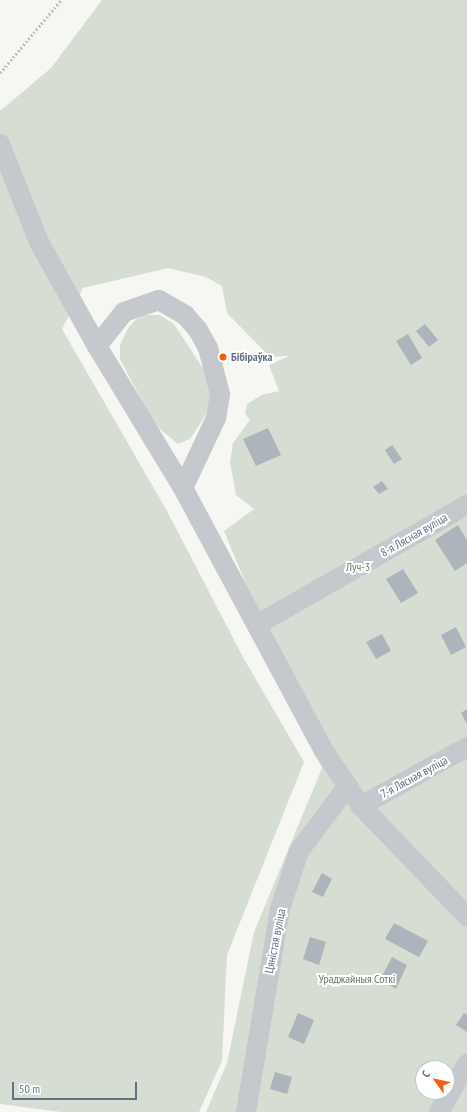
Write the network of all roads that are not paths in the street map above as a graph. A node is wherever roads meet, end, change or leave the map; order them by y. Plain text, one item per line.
1 (0, 144) edge
2 (97, 346) junction
3 (183, 488) junction
4 (467, 505) edge
5 (258, 624) junction
6 (467, 748) edge
7 (347, 787) junction
8 (361, 806) junction
9 (467, 916) edge
10 (467, 1064) edge
11 (246, 1112) edge
12 (438, 1112) edge

1 - 2 street
2 - 3 street
2 - 3 street
3 - 5 street
4 - 5 street, 8-я Лясная вуліца
5 - 7 street
6 - 8 street, 7-я Лясная вуліца
7 - 8 street
7 - 11 street, Цяністая вуліца
8 - 9 street
10 - 12 street

